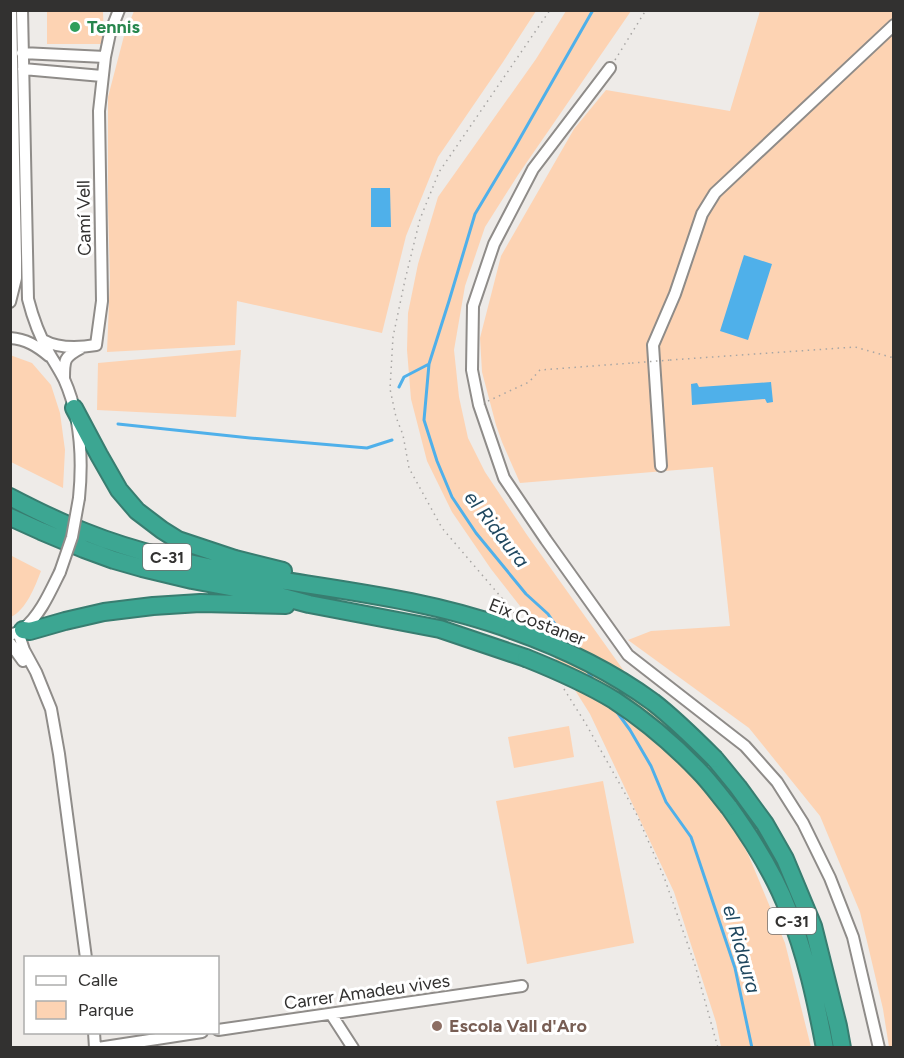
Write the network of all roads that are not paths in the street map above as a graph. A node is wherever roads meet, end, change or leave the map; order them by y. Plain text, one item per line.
1 (11, 10) edge
2 (22, 10) edge
3 (119, 10) edge
4 (894, 25) edge
5 (22, 53) junction
6 (105, 57) junction
7 (610, 68) road end
8 (23, 69) junction
9 (102, 76) junction
10 (10, 302) edge
11 (10, 338) edge
12 (42, 339) junction
13 (82, 347) junction
14 (51, 358) junction
15 (64, 378) junction
16 (74, 408) junction
17 (661, 466) dead end
18 (10, 497) edge
19 (10, 517) edge
20 (332, 588) junction
21 (309, 604) junction
22 (17, 632) edge
23 (10, 643) edge
24 (43, 688) junction
25 (86, 956) edge
26 (522, 986) dead end
27 (331, 1014) junction
28 (219, 1030) edge
29 (188, 1034) edge
30 (97, 1047) edge
31 (352, 1047) edge
32 (825, 1047) edge
33 (842, 1047) edge
34 (879, 1047) edge

1 - 10 street
2 - 5 street
3 - 6 street, Camí Vell
4 - 17 street
5 - 6 street
5 - 8 street
6 - 9 street, Camí Vell
7 - 34 street
8 - 9 street
8 - 12 street
9 - 13 street, Camí Vell
11 - 14 street
12 - 13 street
12 - 14 street
13 - 15 street, Camí Vell
14 - 15 street
15 - 16 street
16 - 20 highway
16 - 22 street, bridge
18 - 20 highway, Eix Costaner / C-31
19 - 21 highway, Eix Costaner / C-31
20 - 33 highway, Eix Costaner / C-31, bridge
21 - 22 highway
21 - 32 highway, Eix Costaner / C-31, bridge
22 - 24 street
23 - 24 street
24 - 25 street
26 - 27 street, Carrer Amadeu vives
27 - 28 street, Carrer Amadeu vives
27 - 31 street
29 - 30 street

